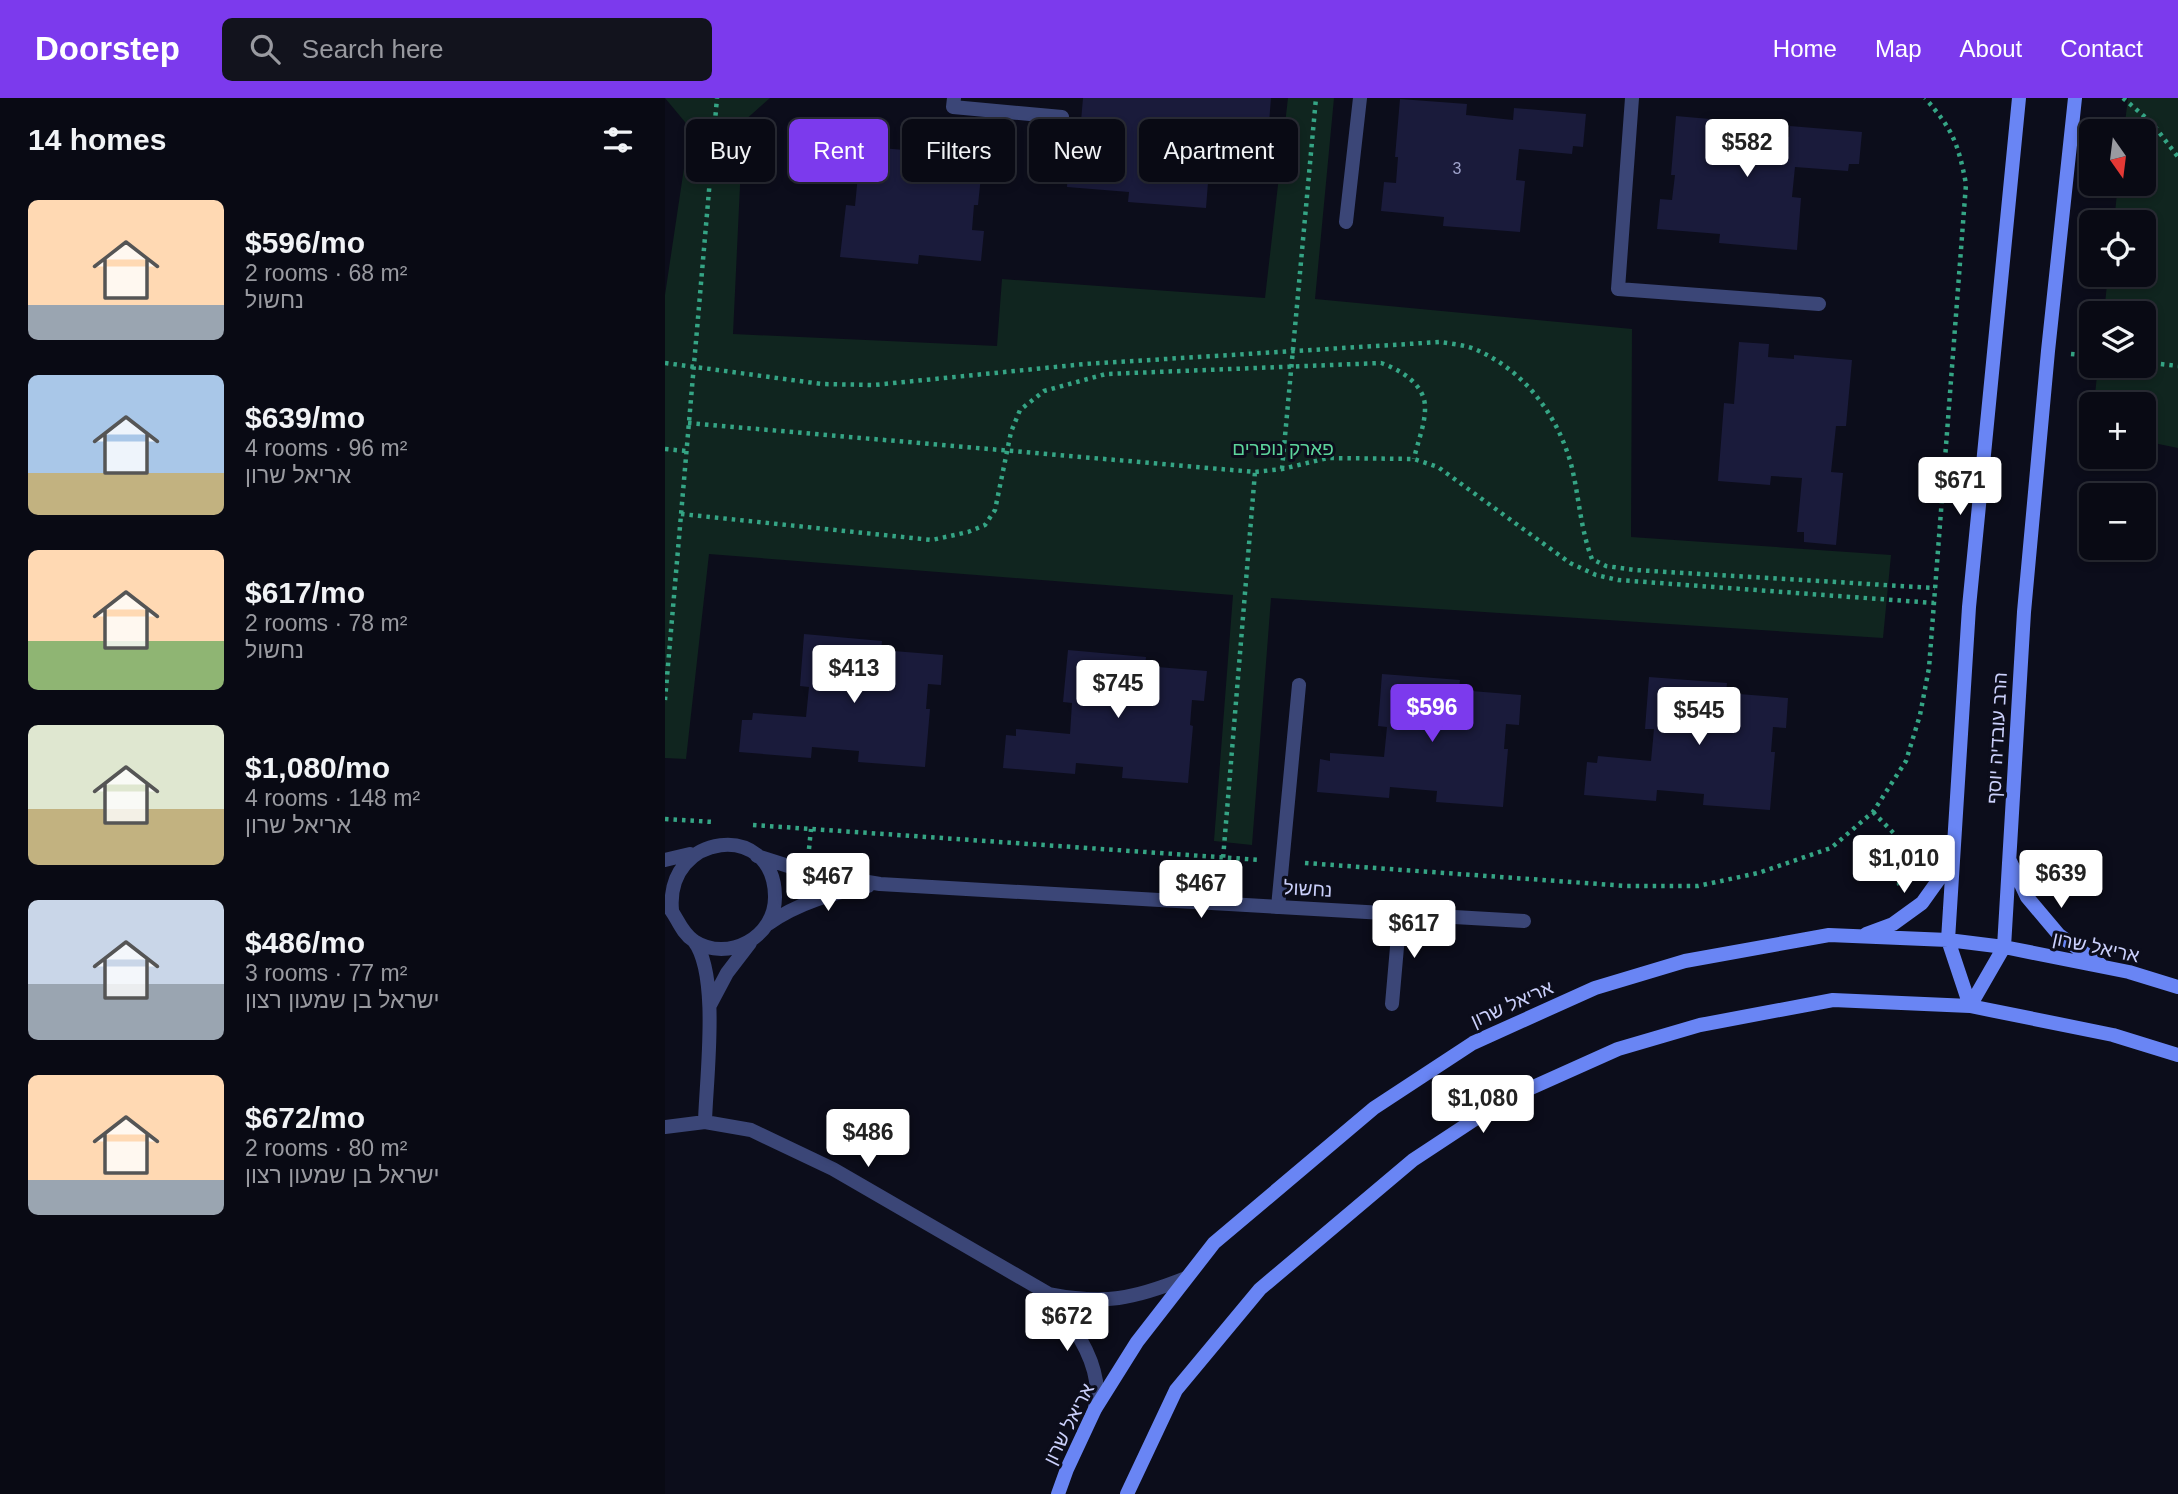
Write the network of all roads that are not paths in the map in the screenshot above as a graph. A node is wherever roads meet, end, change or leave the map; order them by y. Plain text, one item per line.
1 (954, 98) edge
2 (1360, 98) edge
3 (1632, 98) edge
4 (2011, 98) edge
5 (2019, 98) edge
6 (2075, 98) edge
7 (1062, 117) dead end
8 (2016, 122) junction
9 (1346, 222) dead end
10 (1819, 304) dead end
11 (1299, 685) dead end
12 (694, 852) junction
13 (757, 856) junction
14 (2009, 859) junction
15 (665, 860) edge
16 (1953, 860) junction
17 (880, 884) junction
18 (668, 906) edge
19 (1278, 907) junction
20 (1400, 914) junction
21 (1524, 921) dead end
22 (768, 923) junction
23 (1860, 936) junction
24 (693, 940) junction
25 (1948, 940) junction
26 (751, 941) junction
27 (2004, 947) junction
28 (2105, 968) junction
29 (2178, 987) edge
30 (1392, 1004) dead end
31 (709, 1006) junction
32 (1970, 1006) junction
33 (2178, 1055) edge
34 (705, 1122) junction
35 (665, 1127) edge
36 (1186, 1278) junction
37 (1049, 1294) junction
38 (1095, 1409) junction
39 (1058, 1494) edge
40 (1127, 1494) edge

1 - 7 street
2 - 9 street
3 - 10 street
4 - 8 street
5 - 8 main road, הרב עובדיה יוסף
6 - 14 main road, הרב עובדיה יוסף
8 - 16 main road, הרב עובדיה יוסף
11 - 19 street
12 - 13 street
12 - 15 street
12 - 18 street
13 - 17 street, נחשול
13 - 22 street
14 - 27 main road, הרב עובדיה יוסף
14 - 28 main road
16 - 23 main road
16 - 25 main road, הרב עובדיה יוסף
17 - 19 street, נחשול
17 - 22 street, נחשול
18 - 24 street
19 - 20 street, נחשול
20 - 21 street, נחשול
20 - 30 street
22 - 26 street
23 - 25 main road, אריאל שרון
23 - 36 main road, אריאל שרון
24 - 26 street
24 - 31 street
25 - 27 main road, אריאל שרון
25 - 32 main road, הרב עובדיה יוסף
26 - 31 street
27 - 28 main road, אריאל שרון
27 - 32 main road, הרב עובדיה יוסף
28 - 29 main road, אריאל שרון
31 - 34 street
32 - 33 main road
32 - 40 main road
34 - 35 street
34 - 37 street
36 - 37 street
36 - 38 main road, אריאל שרון
37 - 38 street
38 - 39 main road, אריאל שרון

